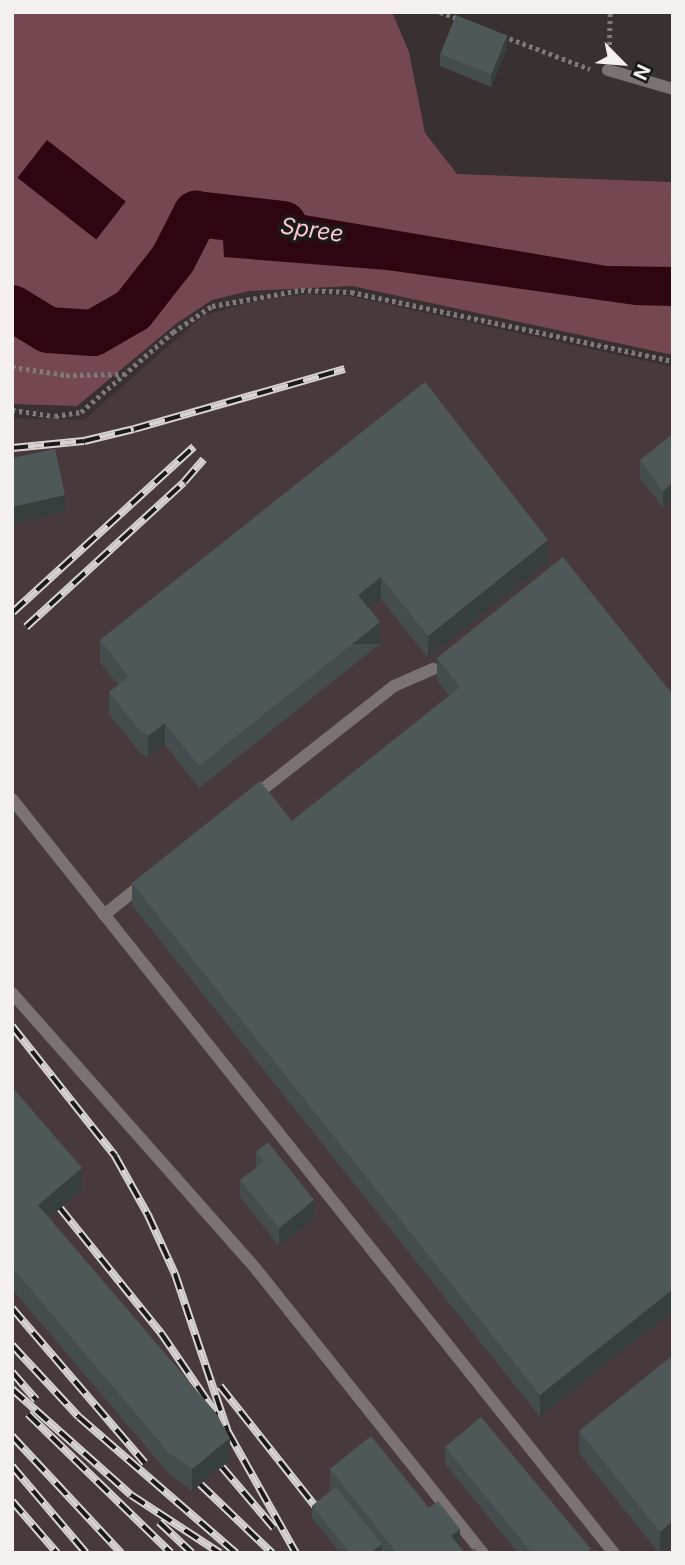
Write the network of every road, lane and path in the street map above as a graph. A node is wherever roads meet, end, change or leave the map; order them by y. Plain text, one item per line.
1 (440, 12) edge
2 (610, 12) edge
3 (465, 22) edge
4 (489, 31) edge
5 (608, 70) junction
6 (673, 89) edge
7 (673, 361) edge
8 (12, 367) edge
9 (125, 374) junction
10 (12, 410) edge
11 (433, 669) dead end
12 (12, 799) edge
13 (244, 804) edge
14 (158, 872) edge
15 (104, 915) junction
16 (12, 993) edge
17 (483, 1553) edge
18 (614, 1553) edge

1 - 3 path
2 - 5 path
4 - 5 path
5 - 6 lane
7 - 9 path
8 - 9 path
9 - 10 path
11 - 13 lane
12 - 15 lane
14 - 15 lane
15 - 18 lane
16 - 17 lane

